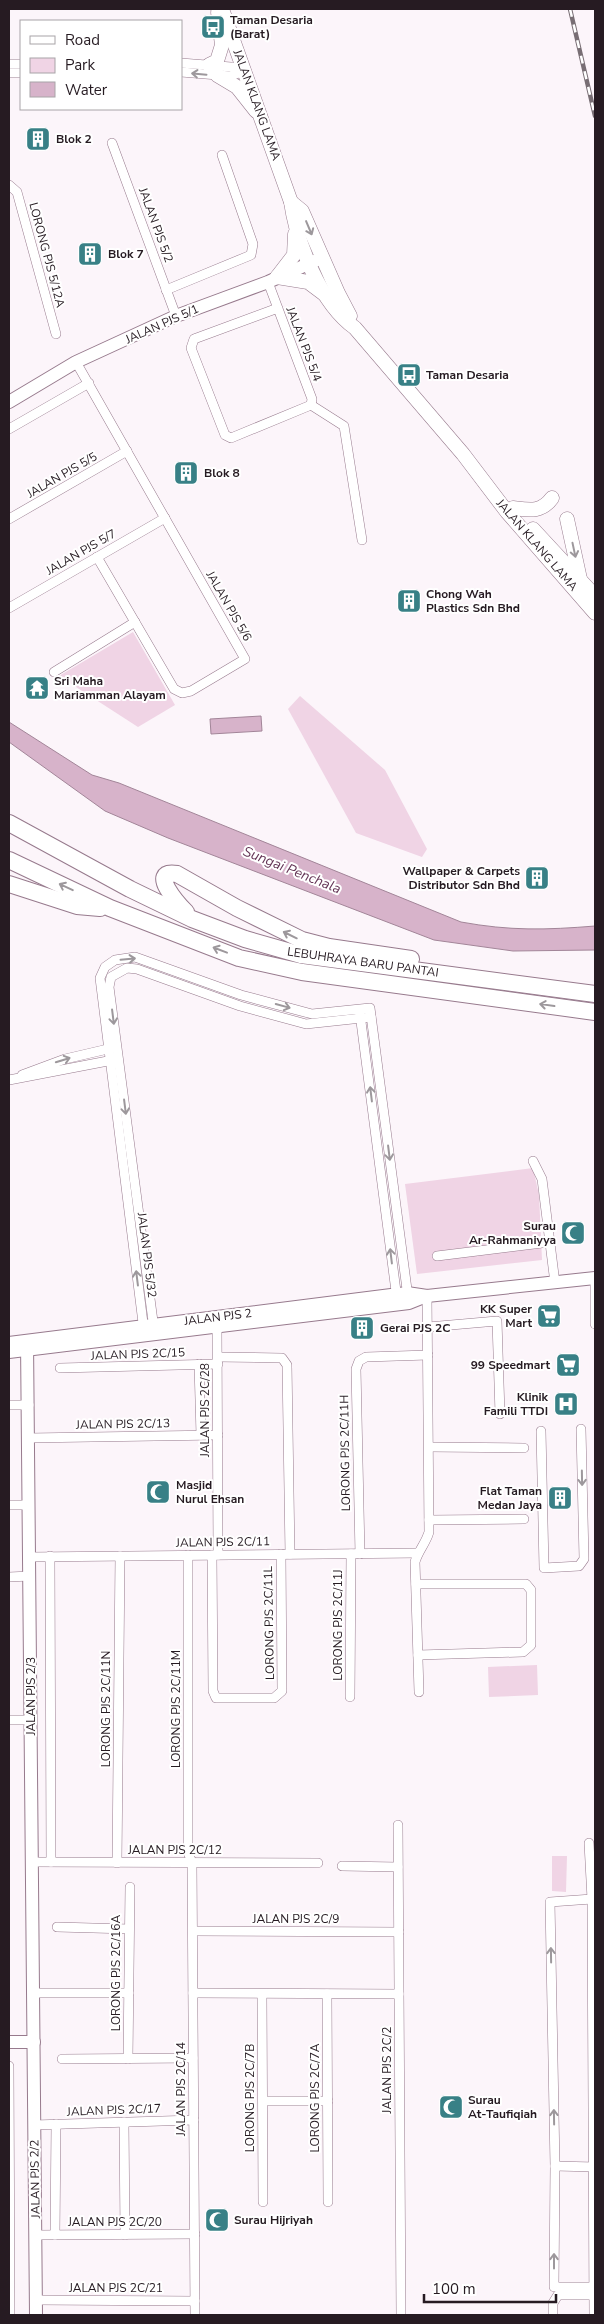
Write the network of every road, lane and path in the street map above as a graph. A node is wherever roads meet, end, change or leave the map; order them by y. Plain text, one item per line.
1 (221, 9) edge
2 (182, 63) edge
3 (213, 70) junction
4 (245, 70) junction
5 (182, 72) edge
6 (262, 119) junction
7 (112, 143) dead end
8 (222, 154) dead end
9 (9, 185) edge
10 (291, 202) junction
11 (295, 228) junction
12 (315, 260) junction
13 (273, 279) junction
14 (166, 290) junction
15 (327, 296) junction
16 (278, 308) junction
17 (176, 316) junction
18 (355, 328) junction
19 (56, 334) dead end
20 (76, 362) junction
21 (88, 383) junction
22 (9, 402) edge
23 (311, 405) junction
24 (9, 429) edge
25 (127, 452) junction
26 (481, 477) junction
27 (552, 498) dead end
28 (513, 508) junction
29 (165, 518) junction
30 (9, 519) edge
31 (567, 519) dead end
32 (362, 540) dead end
33 (97, 557) junction
34 (580, 580) junction
35 (595, 596) edge
36 (9, 608) edge
37 (595, 613) edge
38 (135, 622) junction
39 (54, 672) dead end
40 (9, 824) edge
41 (9, 860) edge
42 (9, 884) edge
43 (110, 908) junction
44 (192, 919) junction
45 (595, 992) edge
46 (595, 1012) edge
47 (360, 1014) junction
48 (112, 1048) junction
49 (114, 1060) junction
50 (20, 1077) junction
51 (9, 1080) edge
52 (533, 1161) dead end
53 (550, 1242) junction
54 (437, 1256) dead end
55 (595, 1278) edge
56 (555, 1283) junction
57 (426, 1296) junction
58 (403, 1299) junction
59 (595, 1324) edge
60 (218, 1326) junction
61 (428, 1327) junction
62 (149, 1330) junction
63 (9, 1343) edge
64 (27, 1345) junction
65 (9, 1352) edge
66 (428, 1355) junction
67 (218, 1361) junction
68 (199, 1364) junction
69 (60, 1368) dead end
70 (9, 1405) edge
71 (29, 1405) junction
72 (500, 1414) dead end
73 (581, 1430) dead end
74 (540, 1431) dead end
75 (201, 1435) junction
76 (218, 1435) junction
77 (29, 1438) junction
78 (429, 1447) junction
79 (524, 1448) dead end
80 (9, 1505) edge
81 (29, 1505) junction
82 (524, 1519) dead end
83 (429, 1520) junction
84 (418, 1553) junction
85 (281, 1554) junction
86 (290, 1554) junction
87 (355, 1554) junction
88 (188, 1555) junction
89 (215, 1555) junction
90 (50, 1556) junction
91 (120, 1556) junction
92 (29, 1557) junction
93 (30, 1576) junction
94 (9, 1577) edge
95 (416, 1584) junction
96 (418, 1655) junction
97 (282, 1692) joint
98 (419, 1692) dead end
99 (350, 1696) dead end
100 (9, 1720) edge
101 (31, 1720) junction
102 (398, 1825) dead end
103 (588, 1843) dead end
104 (32, 1862) junction
105 (51, 1862) junction
106 (118, 1862) junction
107 (192, 1863) junction
108 (318, 1863) dead end
109 (342, 1866) dead end
110 (398, 1867) junction
111 (130, 1887) dead end
112 (592, 1899) junction
113 (57, 1927) dead end
114 (129, 1929) junction
115 (192, 1931) junction
116 (399, 1932) junction
117 (33, 1993) junction
118 (193, 1993) junction
119 (129, 1994) junction
120 (262, 1994) junction
121 (327, 1994) junction
122 (399, 1994) junction
123 (9, 2042) edge
124 (34, 2042) junction
125 (193, 2058) junction
126 (62, 2059) dead end
127 (128, 2059) junction
128 (10, 2066) edge
129 (263, 2101) junction
130 (328, 2101) junction
131 (194, 2120) junction
132 (124, 2122) junction
133 (56, 2124) junction
134 (34, 2125) junction
135 (9, 2164) edge
136 (555, 2166) junction
137 (594, 2167) edge
138 (263, 2202) dead end
139 (328, 2202) dead end
140 (125, 2234) junction
141 (195, 2234) junction
142 (36, 2235) junction
143 (55, 2235) junction
144 (9, 2272) edge
145 (594, 2291) edge
146 (36, 2300) junction
147 (195, 2301) junction
148 (10, 2315) edge
149 (36, 2315) edge
150 (195, 2315) edge
151 (400, 2315) edge
152 (553, 2315) edge
153 (594, 2315) edge

1 - 3 main road
1 - 4 main road, JALAN KLANG LAMA
2 - 3 street
3 - 4 street
3 - 4 street
3 -> 5 street
3 - 6 main road
4 - 6 main road, JALAN KLANG LAMA
6 - 10 main road, JALAN KLANG LAMA
7 - 14 street, JALAN PJS 5/2
8 - 14 street
9 - 19 street, LORONG PJS 5/12A
10 - 11 main road, JALAN KLANG LAMA
10 -> 12 main road, JALAN KLANG LAMA
11 - 12 main road, JALAN KLANG LAMA
11 - 13 main road
12 - 13 street, JALAN PJS 5/1
12 - 15 main road, JALAN KLANG LAMA
12 - 18 main road, JALAN KLANG LAMA
13 - 15 main road
13 - 16 street, JALAN PJS 5/4
13 - 17 street, JALAN PJS 5/1
14 - 17 street, JALAN PJS 5/2
15 - 18 main road, JALAN KLANG LAMA
16 - 23 street, JALAN PJS 5/4
16 - 23 street
17 - 20 street, JALAN PJS 5/1
18 - 26 main road, JALAN KLANG LAMA
20 - 21 street, JALAN PJS 5/6
20 - 22 street, JALAN PJS 5/1
21 - 24 street
21 - 25 street, JALAN PJS 5/6
23 - 32 street
25 - 29 street, JALAN PJS 5/6
25 - 30 street, JALAN PJS 5/5
26 - 28 main road, JALAN KLANG LAMA
26 - 37 main road, JALAN KLANG LAMA
27 - 28 main road
28 - 34 main road, JALAN KLANG LAMA
29 - 33 street, JALAN PJS 5/7
29 - 38 street, JALAN PJS 5/6
31 -> 34 main road
33 - 36 street, JALAN PJS 5/7
33 - 38 street, JALAN PJS 5/6
34 - 35 main road, JALAN KLANG LAMA
38 - 39 street
40 - 44 highway, LEBUHRAYA BARU PANTAI
43 -> 41 highway, LEBUHRAYA BARU PANTAI
42 - 43 highway
46 -> 43 highway, LEBUHRAYA BARU PANTAI
44 - 45 highway, LEBUHRAYA BARU PANTAI
45 -> 44 highway
47 - 48 street
58 -> 47 street
47 -> 58 street
48 - 49 street
50 -> 48 street
49 - 50 street
49 -> 62 street, JALAN PJS 5/32
62 -> 49 street, JALAN PJS 5/32
50 - 51 street
52 - 53 street
53 - 54 street
53 - 56 street
55 - 56 street, JALAN PJS 2
55 - 59 street
56 - 57 street, JALAN PJS 2
57 - 58 street, JALAN PJS 2
57 - 61 street
58 - 60 street, JALAN PJS 2
58 - 62 street, JALAN PJS 2
60 - 62 street, JALAN PJS 2
60 - 67 street, JALAN PJS 2C/28
61 - 66 street
61 - 72 street
62 - 64 street, JALAN PJS 2
63 - 64 street, JALAN PJS 2
64 - 65 street
64 - 71 street, JALAN PJS 2/3
66 - 78 street
66 - 87 street, LORONG PJS 2C/11H
67 - 68 street, JALAN PJS 2C/15
67 - 76 street, JALAN PJS 2C/28
67 - 86 street, JALAN PJS 2C/15
68 - 69 street, JALAN PJS 2C/15
68 - 75 street
70 - 71 street
71 - 77 street, JALAN PJS 2/3
73 -> 74 street
75 - 76 street, JALAN PJS 2C/13
75 - 77 street, JALAN PJS 2C/13
76 - 89 street, JALAN PJS 2C/28
77 - 81 street, JALAN PJS 2/3
78 - 79 street
78 - 83 street
80 - 81 street
81 - 92 street, JALAN PJS 2/3
82 - 83 street
83 - 84 street
84 - 87 street, JALAN PJS 2C/11
84 - 95 street
85 - 86 street, JALAN PJS 2C/11
85 - 89 street, JALAN PJS 2C/11
85 - 97 street, LORONG PJS 2C/11L
86 - 87 street, JALAN PJS 2C/11
87 - 99 street, LORONG PJS 2C/11J
88 - 89 street, JALAN PJS 2C/11
88 - 91 street, JALAN PJS 2C/11
88 - 107 street, LORONG PJS 2C/11M
89 - 97 street, JALAN PJS 2C/28
90 - 91 street, JALAN PJS 2C/11
90 - 92 street, JALAN PJS 2C/11
90 - 105 street
91 - 106 street, LORONG PJS 2C/11N
92 - 93 street, JALAN PJS 2/3
93 - 94 street
93 - 101 street, JALAN PJS 2/3
95 - 96 street
95 - 96 street
96 - 98 street
100 - 101 street
101 - 104 street, JALAN PJS 2/3
102 - 110 street, JALAN PJS 2C/2
103 - 112 street
104 - 105 street, JALAN PJS 2C/12
104 - 117 street, JALAN PJS 2/3
105 - 106 street, JALAN PJS 2C/12
106 - 107 street, JALAN PJS 2C/12
107 - 108 street, JALAN PJS 2C/12
107 - 115 street, JALAN PJS 2C/14
109 - 110 street
110 - 116 street, JALAN PJS 2C/2
111 - 114 street, LORONG PJS 2C/16A
136 -> 112 street
112 - 137 street
113 - 114 street
114 - 119 street, LORONG PJS 2C/16A
115 - 116 street, JALAN PJS 2C/9
115 - 118 street, JALAN PJS 2C/14
116 - 122 street, JALAN PJS 2C/2
117 - 119 street
117 - 124 street, JALAN PJS 2/3
118 - 120 street
118 - 125 street, JALAN PJS 2C/14
119 - 127 street, LORONG PJS 2C/16A
120 - 121 street
120 - 129 street, LORONG PJS 2C/7B
121 - 122 street
121 - 130 street, LORONG PJS 2C/7A
122 - 151 street, JALAN PJS 2C/2
123 - 124 street
124 - 134 street, JALAN PJS 2/2
125 - 127 street
125 - 131 street, JALAN PJS 2C/14
126 - 127 street
128 - 135 street
129 - 130 street
129 - 138 street, LORONG PJS 2C/7B
130 - 139 street, LORONG PJS 2C/7A
131 - 132 street, JALAN PJS 2C/17
131 - 141 street, JALAN PJS 2C/14
132 - 133 street, JALAN PJS 2C/17
132 - 140 street
133 - 134 street, JALAN PJS 2C/17
133 - 143 street
134 - 142 street, JALAN PJS 2/2
135 - 144 street
136 - 137 street
145 -> 136 street
137 - 145 street
140 - 141 street, JALAN PJS 2C/20
140 - 143 street, JALAN PJS 2C/20
141 - 147 street, JALAN PJS 2C/14
142 - 143 street, JALAN PJS 2C/20
142 - 146 street, JALAN PJS 2/2
144 - 148 street
145 - 152 street
145 - 153 street
146 - 147 street, JALAN PJS 2C/21
146 - 149 street, JALAN PJS 2/2
147 - 150 street, JALAN PJS 2C/14

